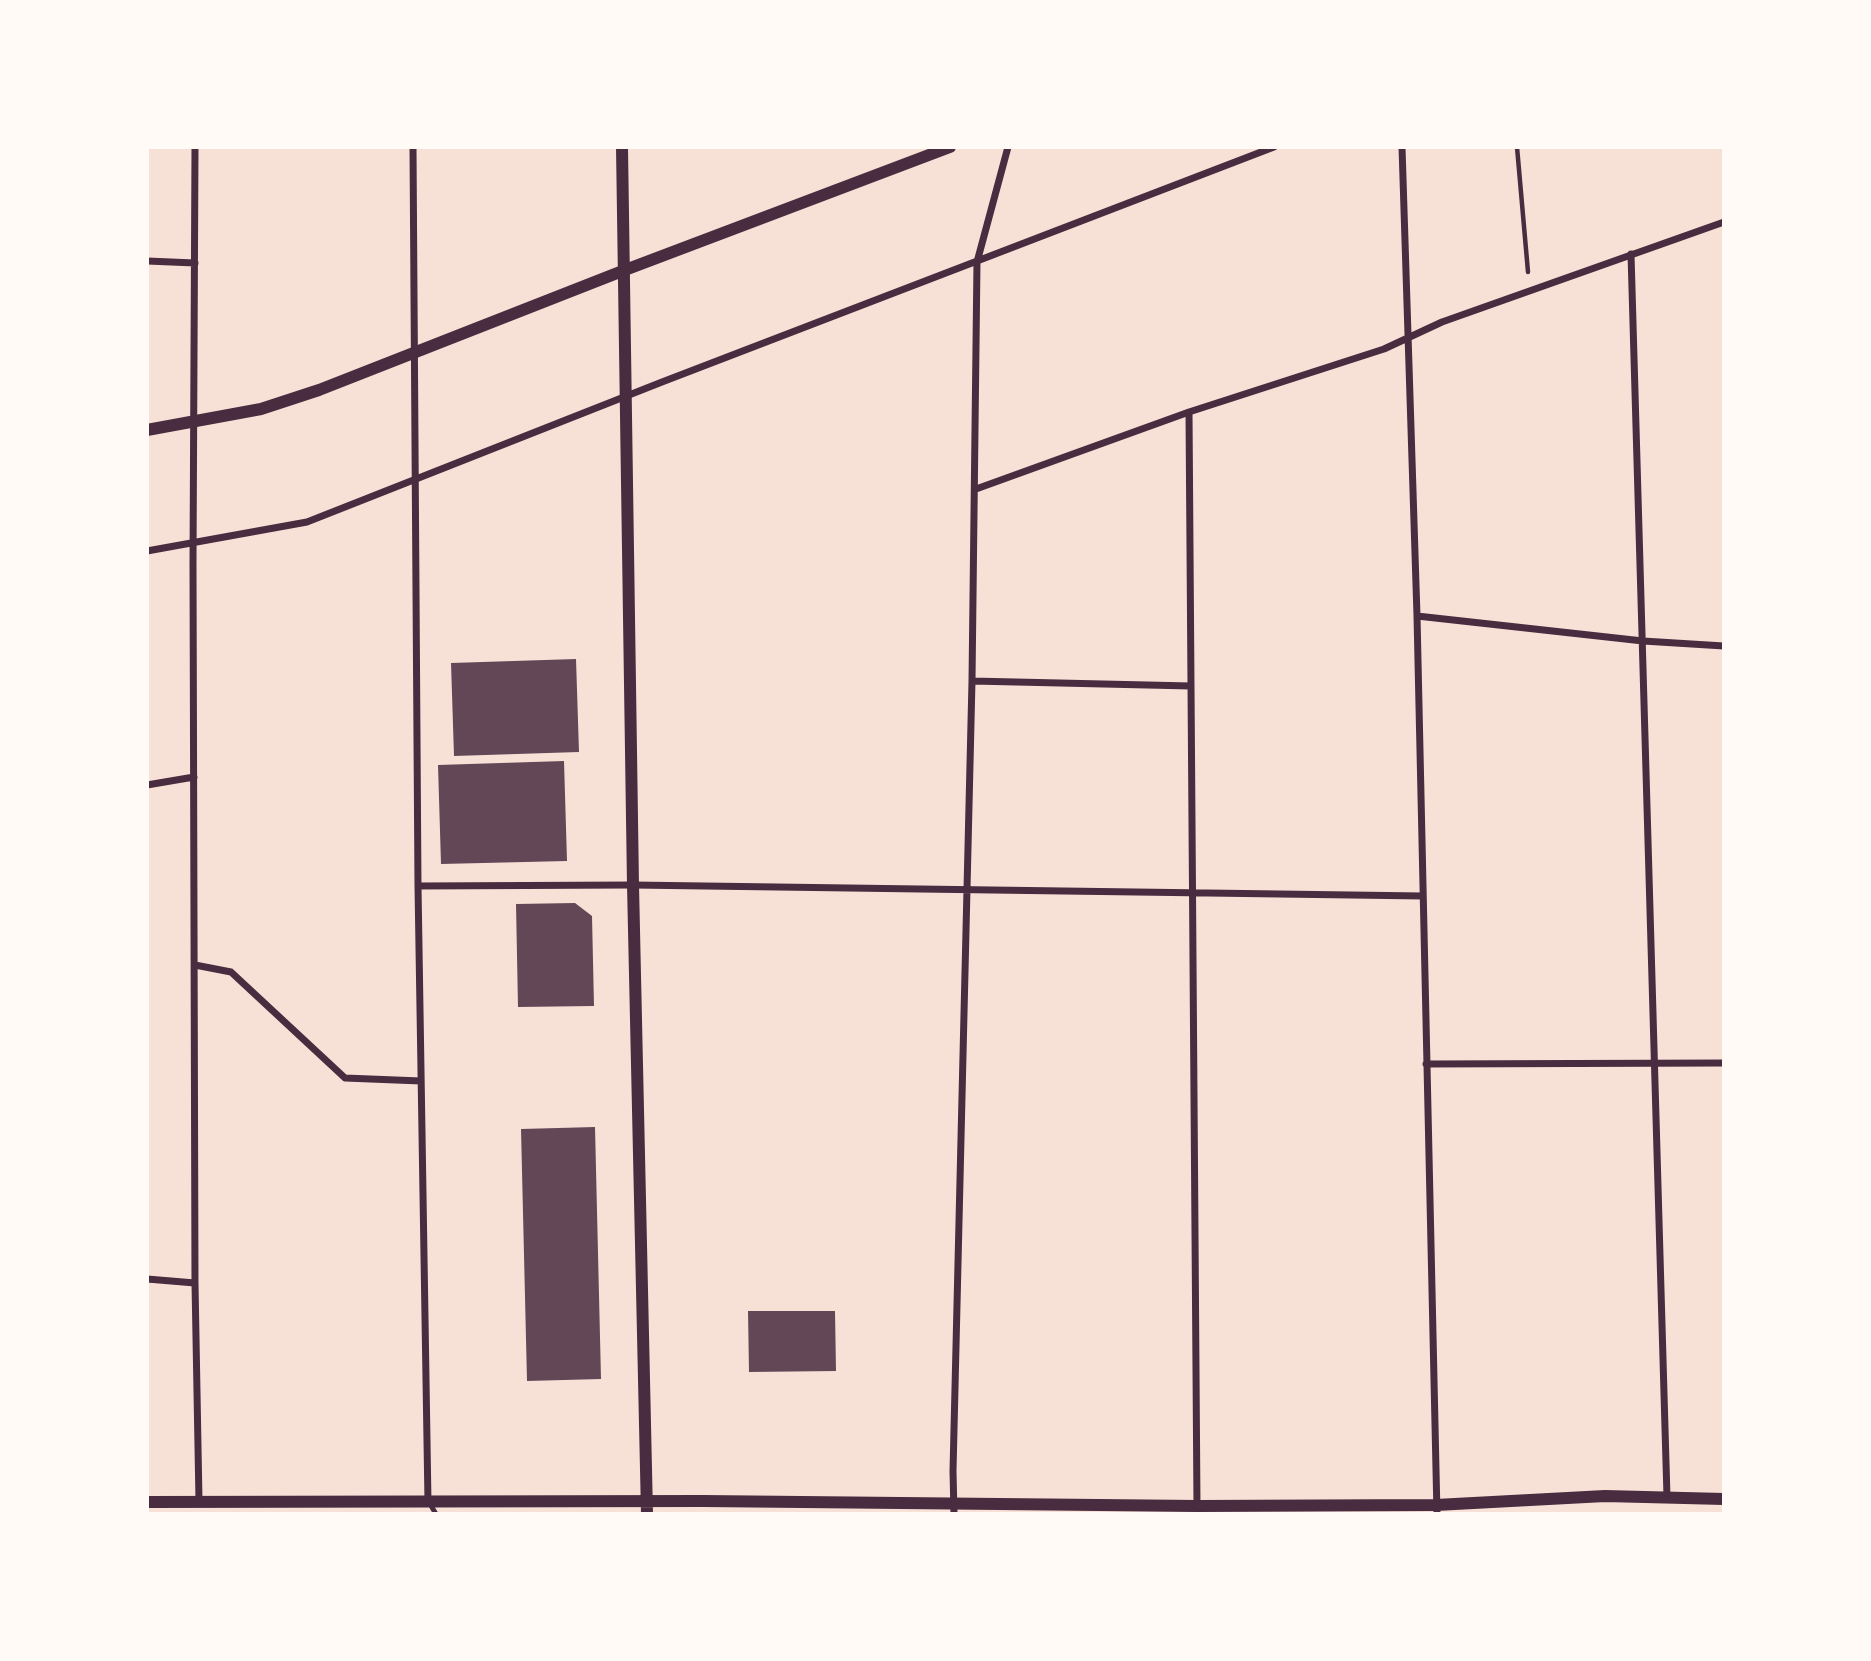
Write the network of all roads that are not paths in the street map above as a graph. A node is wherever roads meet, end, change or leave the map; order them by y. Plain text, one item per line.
1 (195, 147) edge
2 (413, 147) edge
3 (622, 147) edge
4 (950, 147) edge
5 (1008, 147) edge
6 (1274, 147) edge
7 (1402, 147) edge
8 (1724, 222) edge
9 (1631, 254) junction
10 (147, 261) edge
11 (977, 262) junction
12 (195, 263) junction
13 (625, 270) junction
14 (1407, 338) junction
15 (415, 353) junction
16 (625, 397) junction
17 (1189, 412) junction
18 (194, 422) junction
19 (147, 430) edge
20 (415, 481) junction
21 (976, 489) junction
22 (193, 543) junction
23 (147, 551) edge
24 (1417, 616) junction
25 (1643, 641) junction
26 (1724, 646) edge
27 (972, 681) junction
28 (1191, 686) junction
29 (194, 778) junction
30 (147, 785) edge
31 (633, 885) junction
32 (418, 886) junction
33 (967, 890) junction
34 (1192, 891) junction
35 (1423, 896) junction
36 (195, 965) junction
37 (1656, 1062) junction
38 (1724, 1063) edge
39 (1426, 1064) junction
40 (421, 1081) junction
41 (147, 1279) edge
42 (195, 1283) junction
43 (1667, 1497) junction
44 (1724, 1499) edge
45 (199, 1501) junction
46 (147, 1502) edge
47 (428, 1502) junction
48 (1197, 1506) junction
49 (304, 1507) edge
50 (647, 1508) edge
51 (954, 1510) edge
52 (1437, 1510) edge
53 (436, 1514) edge

1 - 12 street
2 - 15 street
3 - 13 street
4 - 13 street
5 - 11 street
6 - 11 street
7 - 14 street
8 - 9 street
9 - 14 street
9 - 25 street
10 - 12 street
11 - 16 street
11 - 21 street
12 - 18 street
13 - 15 street
13 - 16 street
14 - 17 street
14 - 24 street
15 - 18 street
15 - 20 street
16 - 20 street
16 - 31 street
17 - 21 street
17 - 28 street
18 - 19 street
18 - 22 street
20 - 22 street
20 - 32 street
21 - 27 street
22 - 23 street
22 - 29 street
24 - 25 street
24 - 35 street
25 - 26 street
25 - 37 street
27 - 28 street
27 - 33 street
28 - 34 street
29 - 30 street
29 - 36 street
31 - 32 street
31 - 33 street
31 - 50 street
32 - 40 street
33 - 34 street
33 - 51 street
34 - 35 street
34 - 48 street
35 - 39 street
36 - 40 street
36 - 42 street
37 - 38 street
37 - 39 street
37 - 43 street
39 - 52 street
40 - 47 street
41 - 42 street
42 - 45 street
43 - 44 street
43 - 52 street
45 - 46 street
45 - 49 street
47 - 49 street
47 - 50 street
47 - 53 lane
48 - 51 street
48 - 52 street
50 - 51 street

